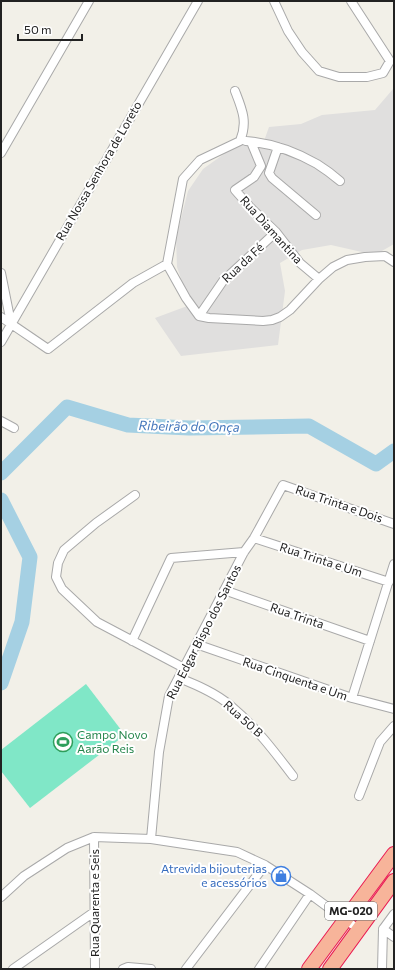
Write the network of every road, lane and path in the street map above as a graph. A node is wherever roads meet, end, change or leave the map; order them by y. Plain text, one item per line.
1 (89, 1) edge
2 (198, 1) edge
3 (274, 1) edge
4 (351, 1) edge
5 (235, 91) dead end
6 (240, 141) junction
7 (251, 142) junction
8 (278, 147) junction
9 (1, 154) edge
10 (340, 181) dead end
11 (316, 215) dead end
12 (276, 232) junction
13 (394, 262) edge
14 (167, 264) junction
15 (1, 273) edge
16 (319, 279) junction
17 (199, 316) junction
18 (1, 317) edge
19 (12, 323) junction
20 (1, 342) edge
21 (1, 421) edge
22 (14, 428) dead end
23 (283, 485) joint
24 (135, 495) dead end
25 (394, 524) edge
26 (254, 538) junction
27 (244, 552) junction
28 (394, 564) edge
29 (389, 582) junction
30 (224, 590) junction
31 (132, 641) junction
32 (370, 641) junction
33 (196, 644) junction
34 (184, 668) junction
35 (179, 678) junction
36 (352, 698) junction
37 (394, 710) edge
38 (394, 726) edge
39 (293, 776) dead end
40 (359, 796) dead end
41 (94, 837) junction
42 (151, 839) junction
43 (394, 854) edge
44 (265, 866) junction
45 (394, 882) edge
46 (310, 894) junction
47 (1, 897) edge
48 (94, 912) junction
49 (394, 914) edge
50 (345, 920) junction
51 (359, 929) junction
52 (383, 929) junction
53 (394, 937) edge
54 (13, 969) edge
55 (95, 969) edge
56 (123, 969) edge
57 (151, 969) edge
58 (186, 969) edge
59 (259, 969) edge
60 (309, 969) edge
61 (330, 969) edge
62 (382, 969) edge

1 - 9 street
2 - 19 street, Rua Nossa Senhora de Loreto
3 - 4 street
5 - 6 street
6 - 7 street
6 - 14 street
7 - 8 street
7 - 12 street, Rua Diamantina
8 - 10 street
8 - 11 street
12 - 16 street, Rua Diamantina
12 - 17 street, Rua da Fé
13 - 16 street
14 - 17 street
14 - 19 street
15 - 19 street
16 - 17 street
18 - 19 street
19 - 20 street, Rua Nossa Senhora de Loreto
21 - 22 street
23 - 25 street, Rua Trinta e Dois
23 - 26 street, Rua Edgar Bispo dos Santos
24 - 31 street
26 - 27 street, Rua Edgar Bispo dos Santos
26 - 29 street, Rua Trinta e Um
27 - 30 street, Rua Edgar Bispo dos Santos
27 - 31 street
28 - 29 street
29 - 32 street
30 - 32 street, Rua Trinta
30 - 33 street, Rua Edgar Bispo dos Santos
31 - 34 street
32 - 36 street
33 - 34 street, Rua Edgar Bispo dos Santos
33 - 36 street, Rua Cinquenta e Um
34 - 35 street, Rua Edgar Bispo dos Santos
35 - 39 street, Rua 50 B
35 - 42 street, Rua Edgar Bispo dos Santos
36 - 37 street, Rua Cinquenta e Um
38 - 40 street
41 - 42 street
41 - 47 street
41 - 48 street, Rua Quarenta e Seis
42 - 44 street
43 - 50 highway, MG-020
44 - 46 street
44 - 58 street
45 - 51 highway, MG-020
46 - 50 street
46 - 59 street
48 - 54 street
48 - 55 street, Rua Quarenta e Seis
49 - 52 street
50 - 51 street
50 - 60 highway, MG-020
51 - 61 highway, MG-020
52 - 53 street
52 - 62 street
56 - 57 street

